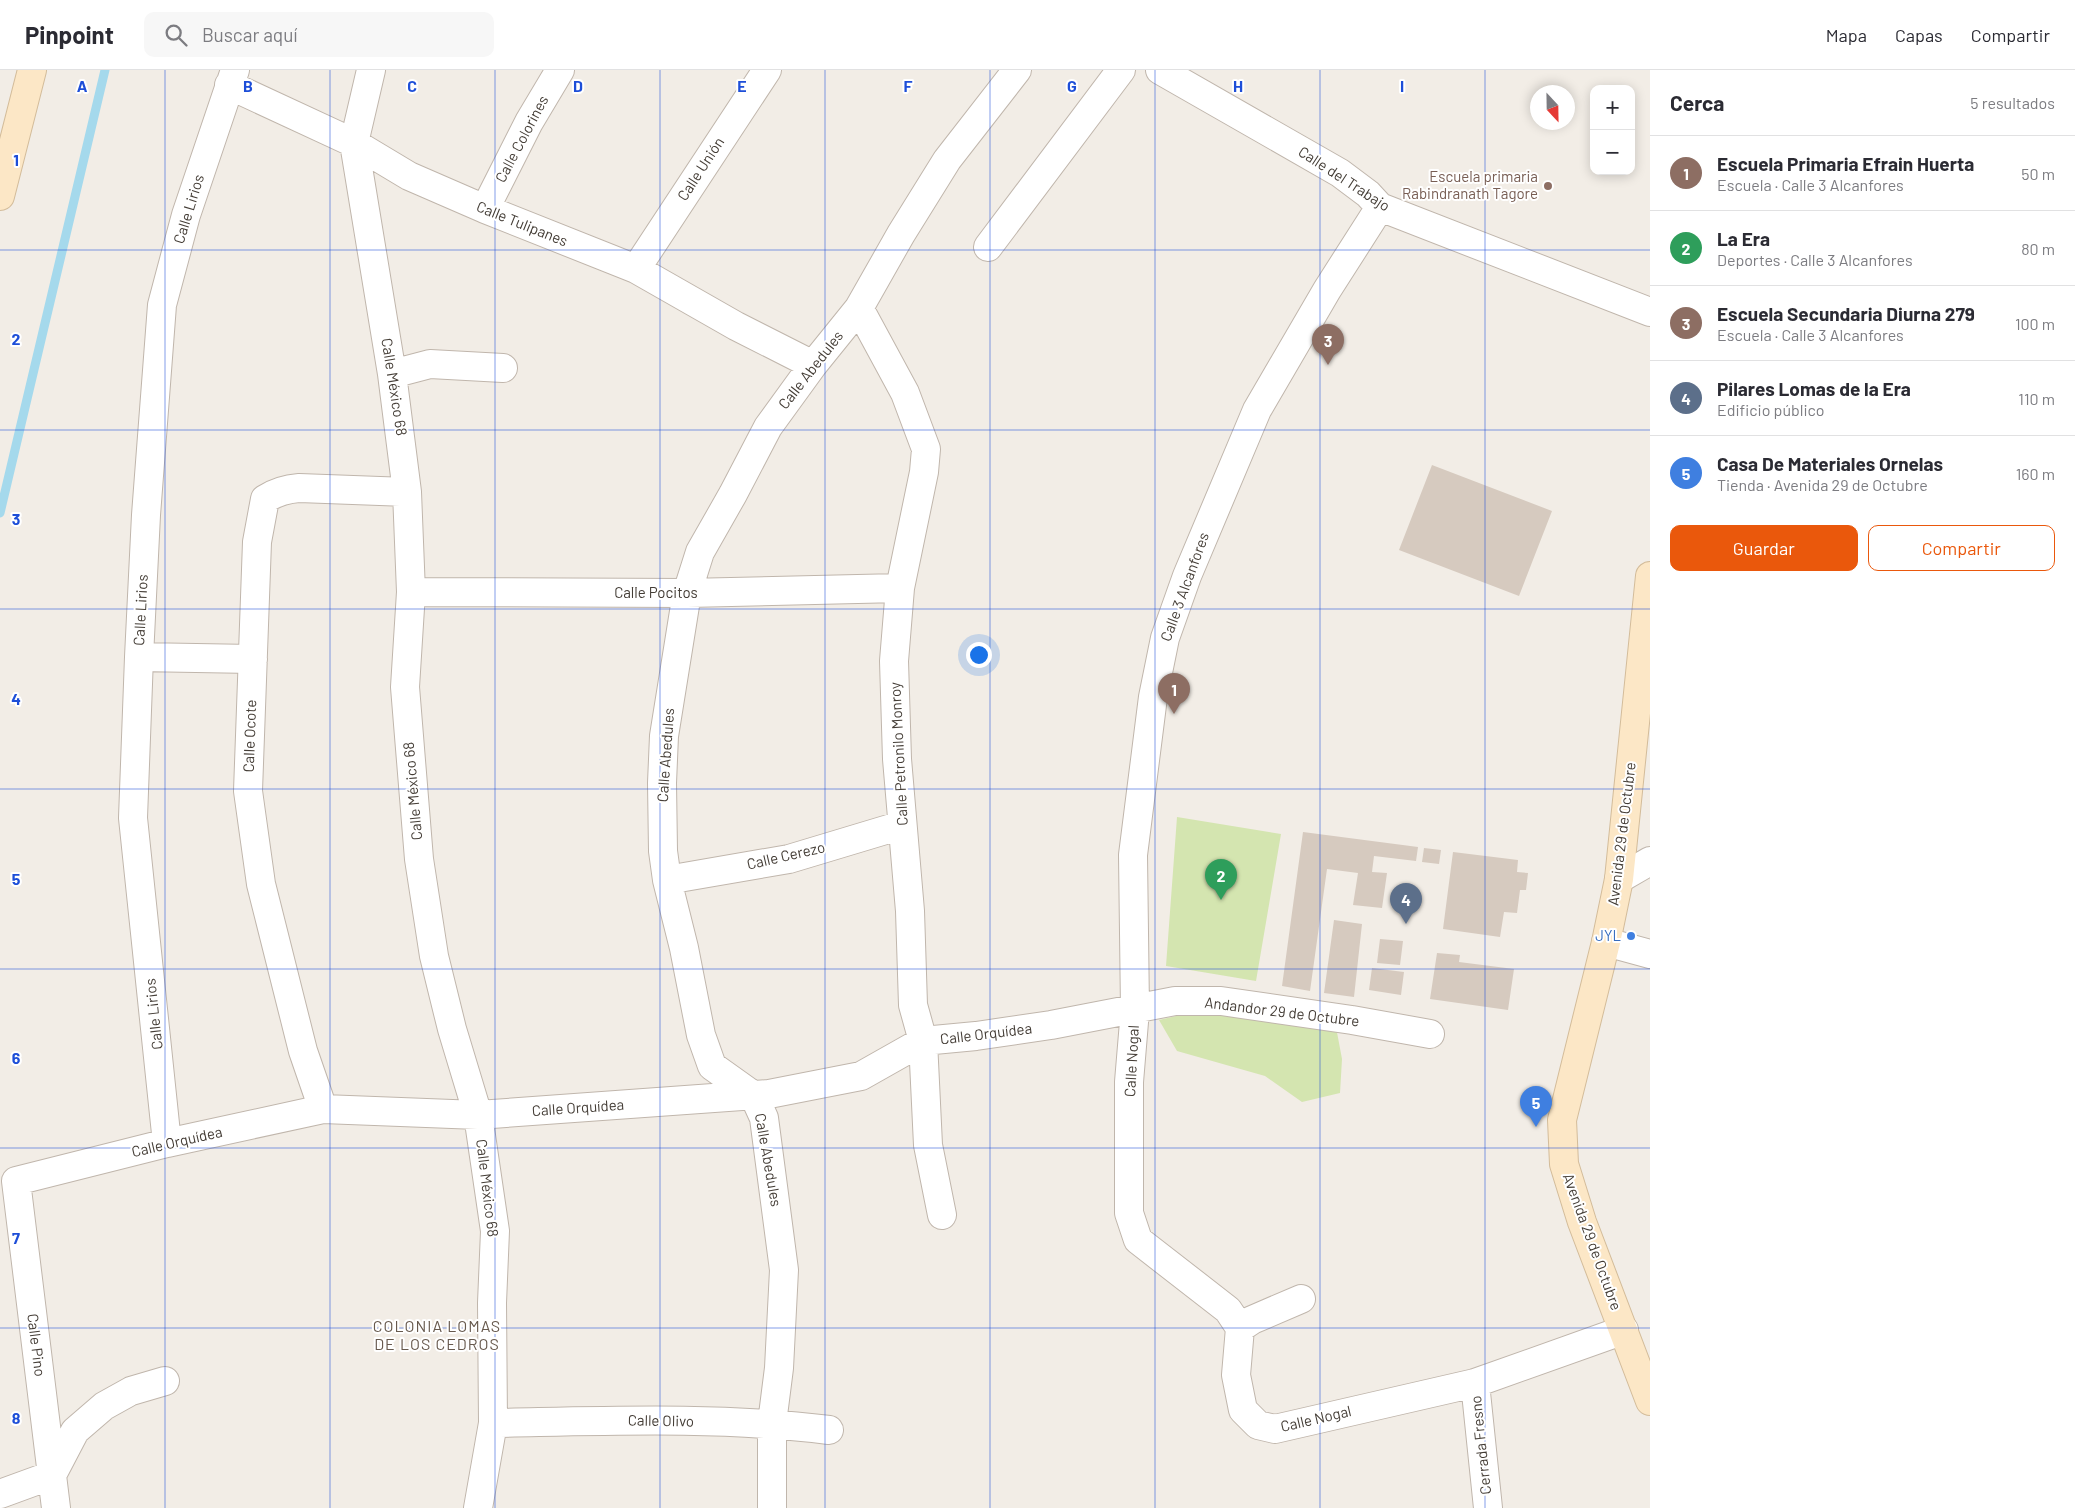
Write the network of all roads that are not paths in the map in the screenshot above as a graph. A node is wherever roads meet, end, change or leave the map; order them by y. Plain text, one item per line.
1 (32, 70) edge
2 (370, 70) edge
3 (560, 70) edge
4 (767, 70) edge
5 (1018, 70) edge
6 (1121, 70) edge
7 (1160, 70) edge
8 (232, 78) edge
9 (6, 143) edge
10 (354, 143) junction
11 (0, 196) edge
12 (1380, 206) junction
13 (484, 209) junction
14 (988, 247) dead end
15 (636, 269) junction
16 (859, 308) junction
17 (1650, 312) edge
18 (813, 365) junction
19 (502, 368) dead end
20 (392, 374) junction
21 (407, 492) junction
22 (1650, 576) edge
23 (900, 588) junction
24 (411, 592) junction
25 (687, 593) junction
26 (139, 657) junction
27 (253, 660) junction
28 (902, 825) junction
29 (1650, 862) edge
30 (1619, 879) junction
31 (668, 880) junction
32 (1606, 942) junction
33 (1650, 954) edge
34 (1135, 1010) junction
35 (1430, 1034) dead end
36 (923, 1041) junction
37 (754, 1096) junction
38 (323, 1108) junction
39 (478, 1115) junction
40 (167, 1143) junction
41 (16, 1182) joint
42 (942, 1215) dead end
43 (1301, 1299) dead end
44 (1240, 1328) junction
45 (1624, 1330) junction
46 (165, 1381) dead end
47 (1475, 1382) junction
48 (1650, 1401) edge
49 (772, 1423) junction
50 (493, 1424) junction
51 (829, 1430) dead end
52 (44, 1478) junction
53 (0, 1494) edge
54 (56, 1508) edge
55 (478, 1508) edge
56 (772, 1508) edge
57 (1488, 1508) edge

1 - 9 street
2 - 10 street, Calle México 68
3 - 13 street, Calle Colorines
4 - 15 street, Calle Unión
5 - 16 street, Calle Abedules
6 - 14 street
7 - 12 street, Calle del Trabajo
8 - 10 street, Calle Tulipanes
8 - 26 street, Calle Lirios
9 - 11 street
10 - 13 street, Calle Tulipanes
10 - 20 street, Calle México 68
12 - 17 street, Calle del Trabajo
12 - 34 street, Calle 3 Alcanfores
13 - 15 street, Calle Tulipanes
15 - 18 street, Calle Tulipanes
16 - 18 street, Calle Abedules
16 - 23 street, Calle Petronilo Monroy
18 - 25 street, Calle Abedules
19 - 20 street
20 - 21 street, Calle México 68
21 - 24 street, Calle México 68
21 - 27 street, Calle Ocote
22 - 30 street, Avenida 29 de Octubre
23 - 25 street, Calle Pocitos
23 - 28 street, Calle Petronilo Monroy
24 - 25 street, Calle Pocitos
24 - 39 street, Calle México 68
25 - 31 street, Calle Abedules
26 - 27 street
26 - 40 street, Calle Lirios
27 - 38 street, Calle Ocote
28 - 31 street, Calle Cerezo
28 - 36 street, Calle Petronilo Monroy
29 - 30 street
30 - 32 street, Avenida 29 de Octubre
31 - 37 street, Calle Abedules
32 - 33 street
32 - 45 street, Avenida 29 de Octubre
34 - 35 street, Andandor 29 de Octubre
34 - 36 street, Calle Orquídea
34 - 44 street, Calle Nogal
36 - 37 street, Calle Orquídea
36 - 42 street, Calle Petronilo Monroy
37 - 39 street, Calle Orquídea
37 - 49 street, Calle Abedules
38 - 39 street, Calle Orquídea
38 - 40 street, Calle Orquídea
39 - 50 street, Calle México 68
40 - 41 street, Calle Orquídea
41 - 52 street, Calle Pino
43 - 44 street
44 - 47 street, Calle Nogal
45 - 47 street, Calle Nogal
45 - 48 street, Avenida 29 de Octubre
46 - 52 street
47 - 57 street, Cerrada Fresno
49 - 50 street, Calle Olivo
49 - 51 street, Calle Olivo
49 - 56 street, Calle Abedules
50 - 55 street, Calle México 68
52 - 53 street
52 - 54 street, Calle Pino

